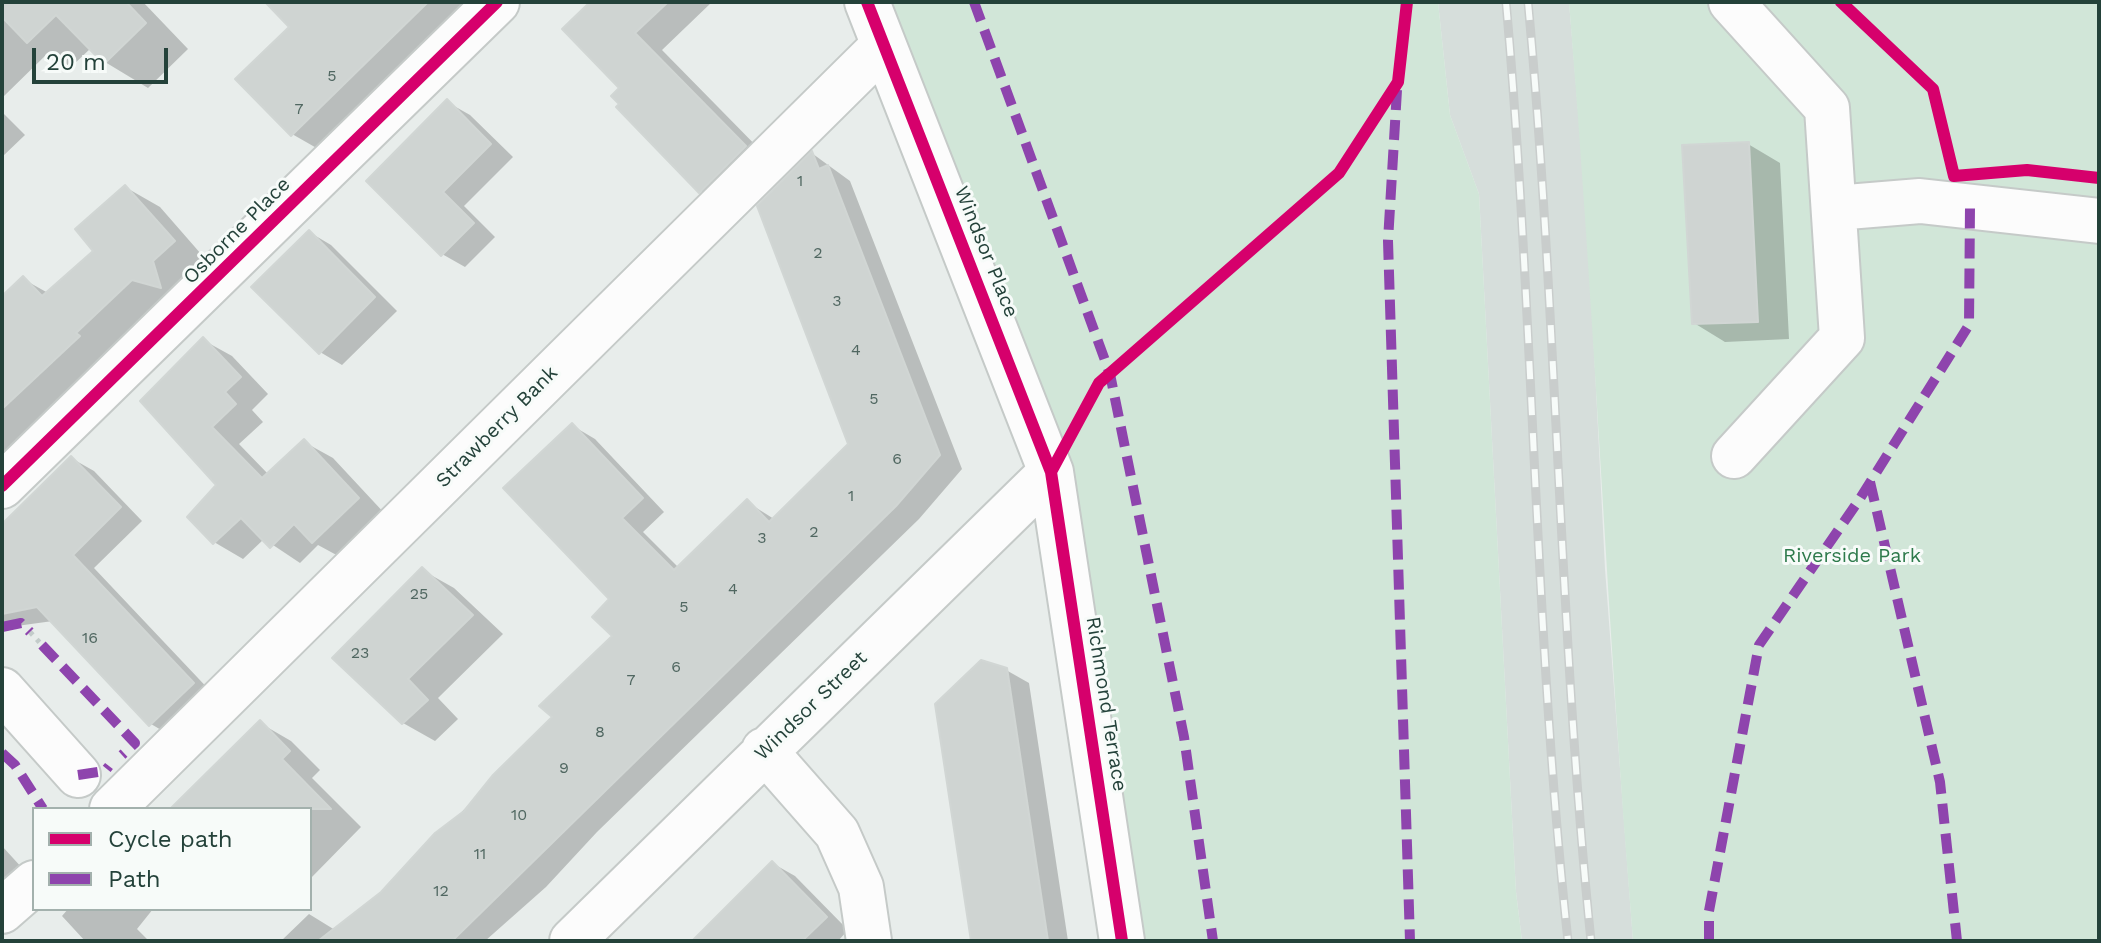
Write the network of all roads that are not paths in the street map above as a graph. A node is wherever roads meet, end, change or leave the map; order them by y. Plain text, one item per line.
1 (497, 2) edge
2 (867, 2) edge
3 (1731, 2) edge
4 (883, 46) junction
5 (1835, 208) junction
6 (2099, 221) edge
7 (1734, 456) dead end
8 (1051, 472) junction
9 (2, 486) edge
10 (2, 690) edge
11 (764, 750) junction
12 (78, 775) dead end
13 (114, 807) edge
14 (32, 885) edge
15 (2, 911) edge
16 (572, 941) edge
17 (869, 941) edge
18 (1122, 941) edge

1 - 9 street, Osborne Place
2 - 4 street, Windsor Place
3 - 5 street
4 - 8 street, Windsor Place
4 - 13 street, Strawberry Bank
5 - 6 street
5 - 7 street
8 - 11 street, Windsor Street
8 - 18 street, Richmond Terrace
10 - 12 street
11 - 16 street, Windsor Street
11 - 17 street
14 - 15 street

